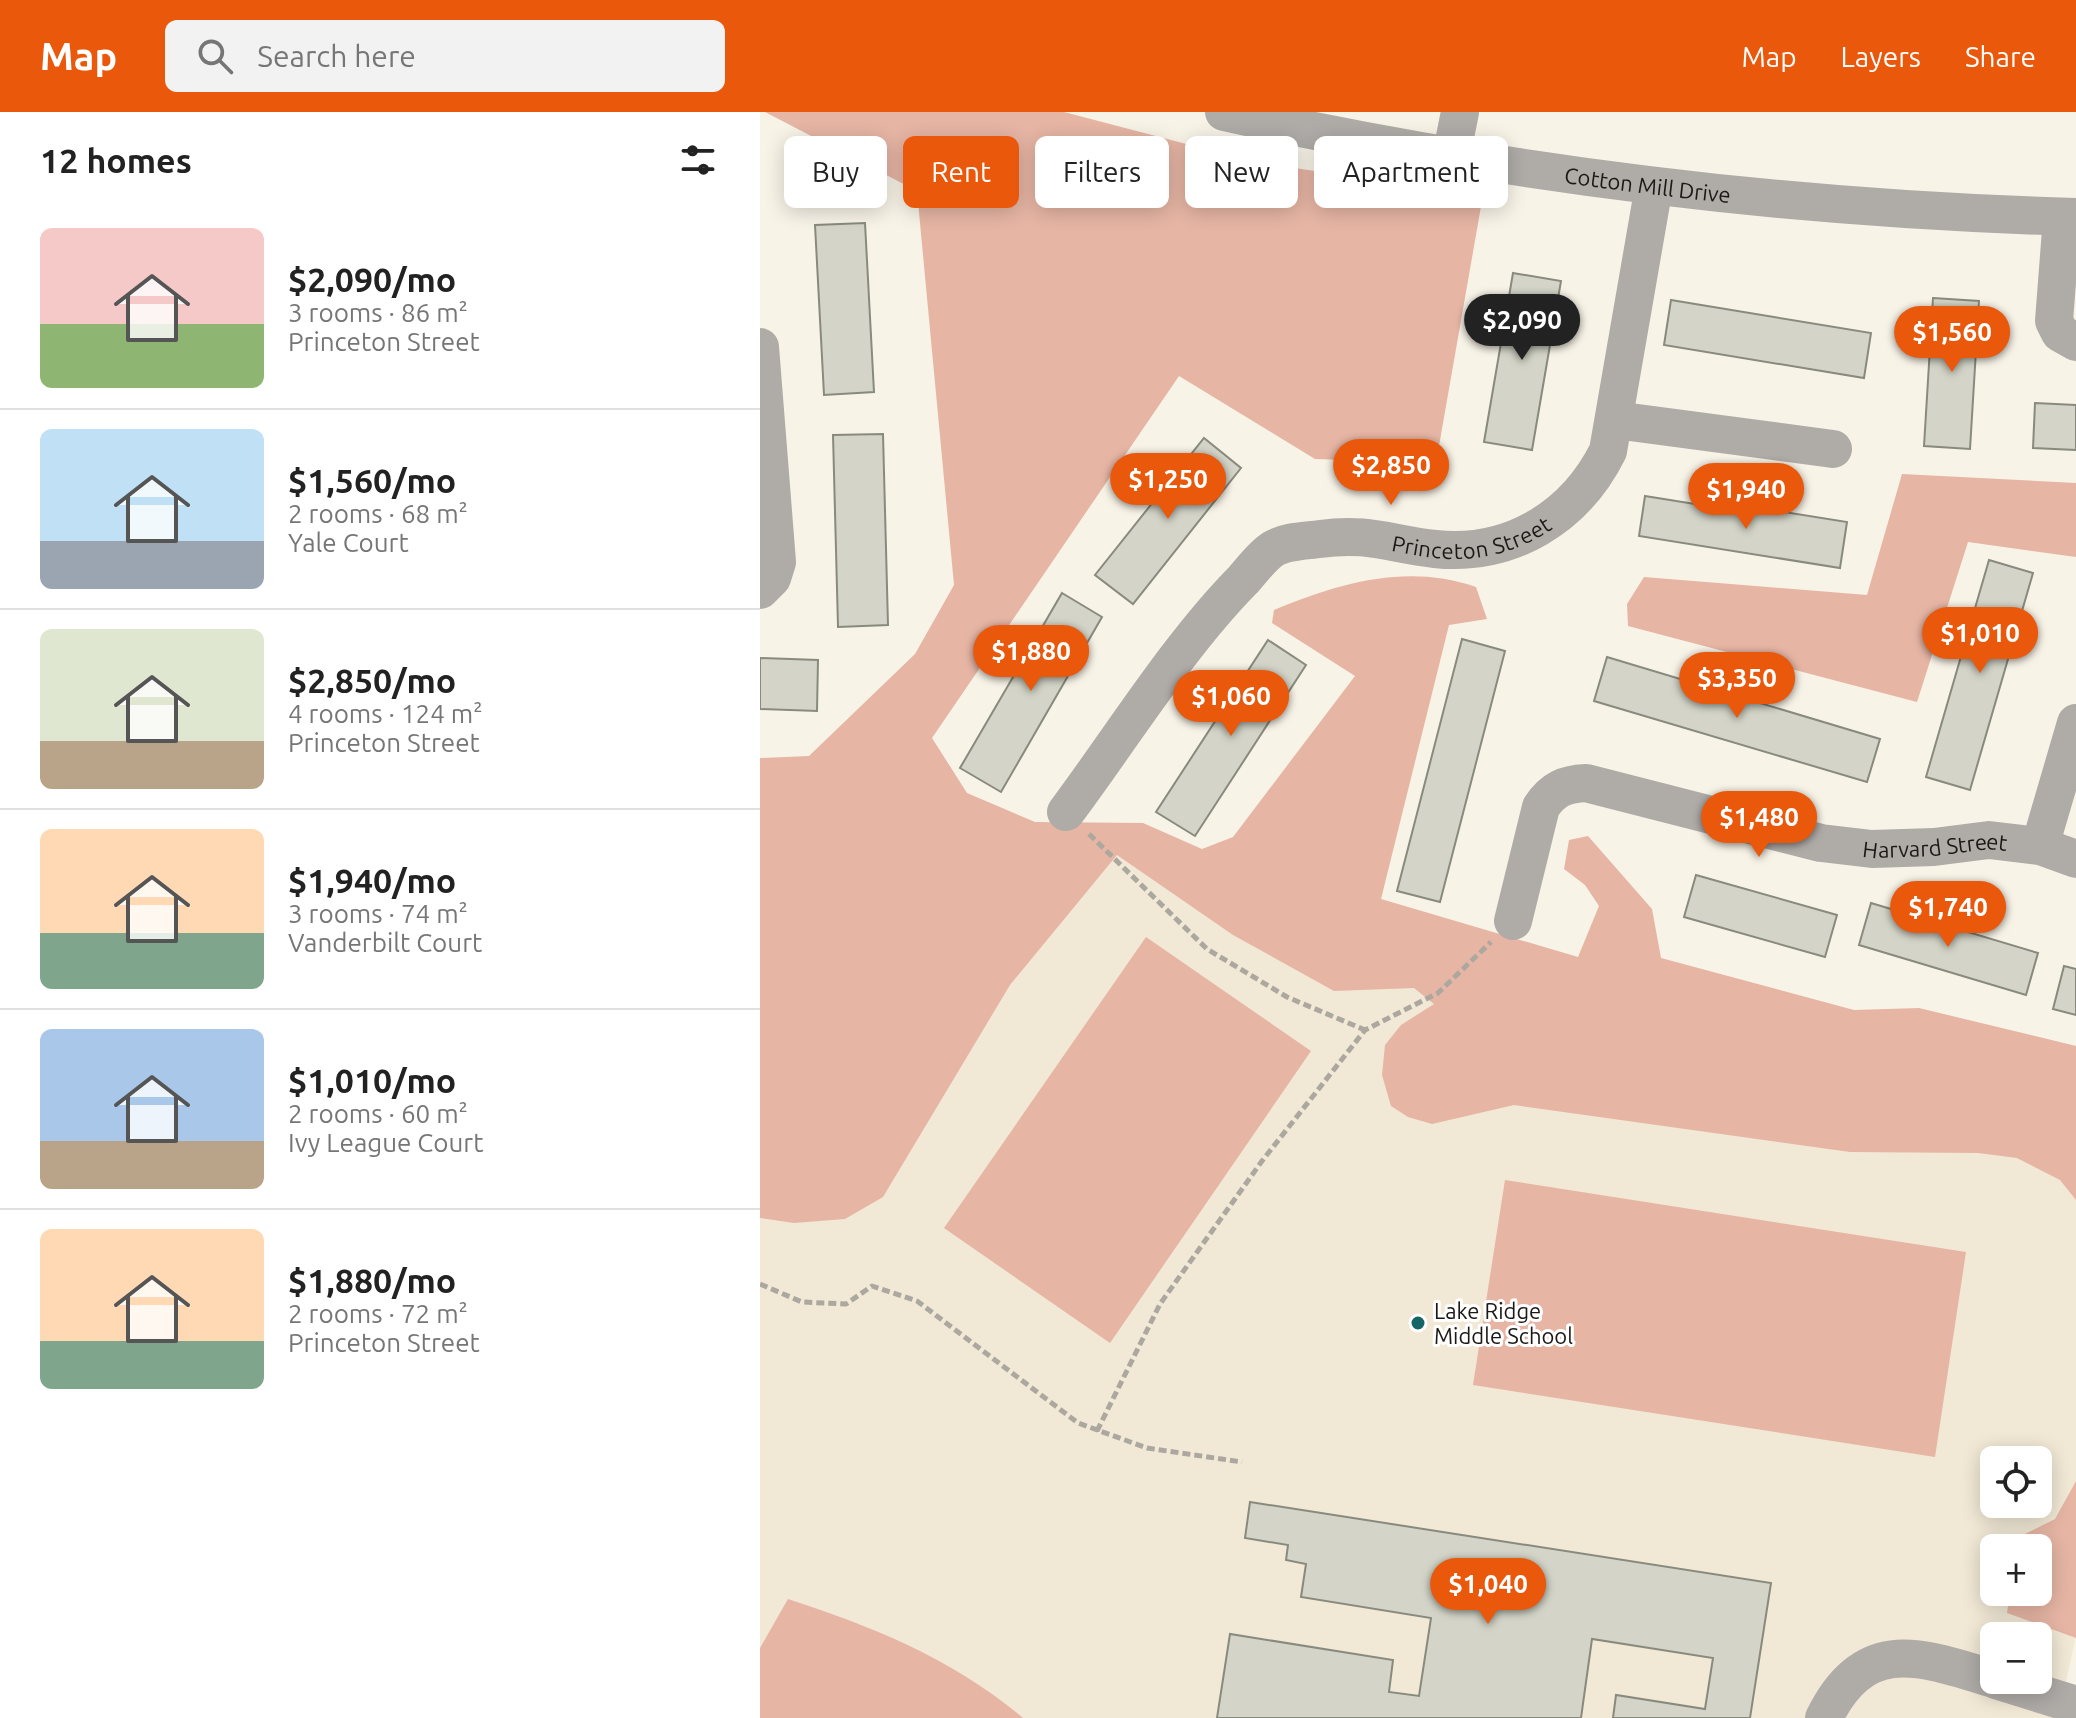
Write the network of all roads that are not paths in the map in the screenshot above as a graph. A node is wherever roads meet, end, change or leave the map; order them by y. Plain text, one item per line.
1 (1224, 112) edge
2 (1460, 112) edge
3 (1345, 136) edge
4 (1455, 136) edge
5 (1508, 165) edge
6 (1654, 186) junction
7 (2069, 217) edge
8 (2076, 342) edge
9 (760, 347) edge
10 (1615, 420) junction
11 (1833, 449) dead end
12 (760, 590) edge
13 (2076, 723) edge
14 (1066, 812) road end
15 (2040, 846) junction
16 (2076, 859) edge
17 (1513, 921) road end
18 (1980, 1675) edge
19 (2041, 1694) edge
20 (2076, 1705) edge
21 (1824, 1718) edge

1 - 3 street, Cotton Mill Drive
2 - 4 street
5 - 6 street, Cotton Mill Drive
6 - 7 street, Cotton Mill Drive
6 - 10 street, Princeton Street
7 - 8 street
9 - 12 street
10 - 11 street
10 - 14 street, Princeton Street
13 - 15 street
15 - 16 street, Harvard Street
15 - 17 street, Harvard Street
18 - 21 street
19 - 20 street

